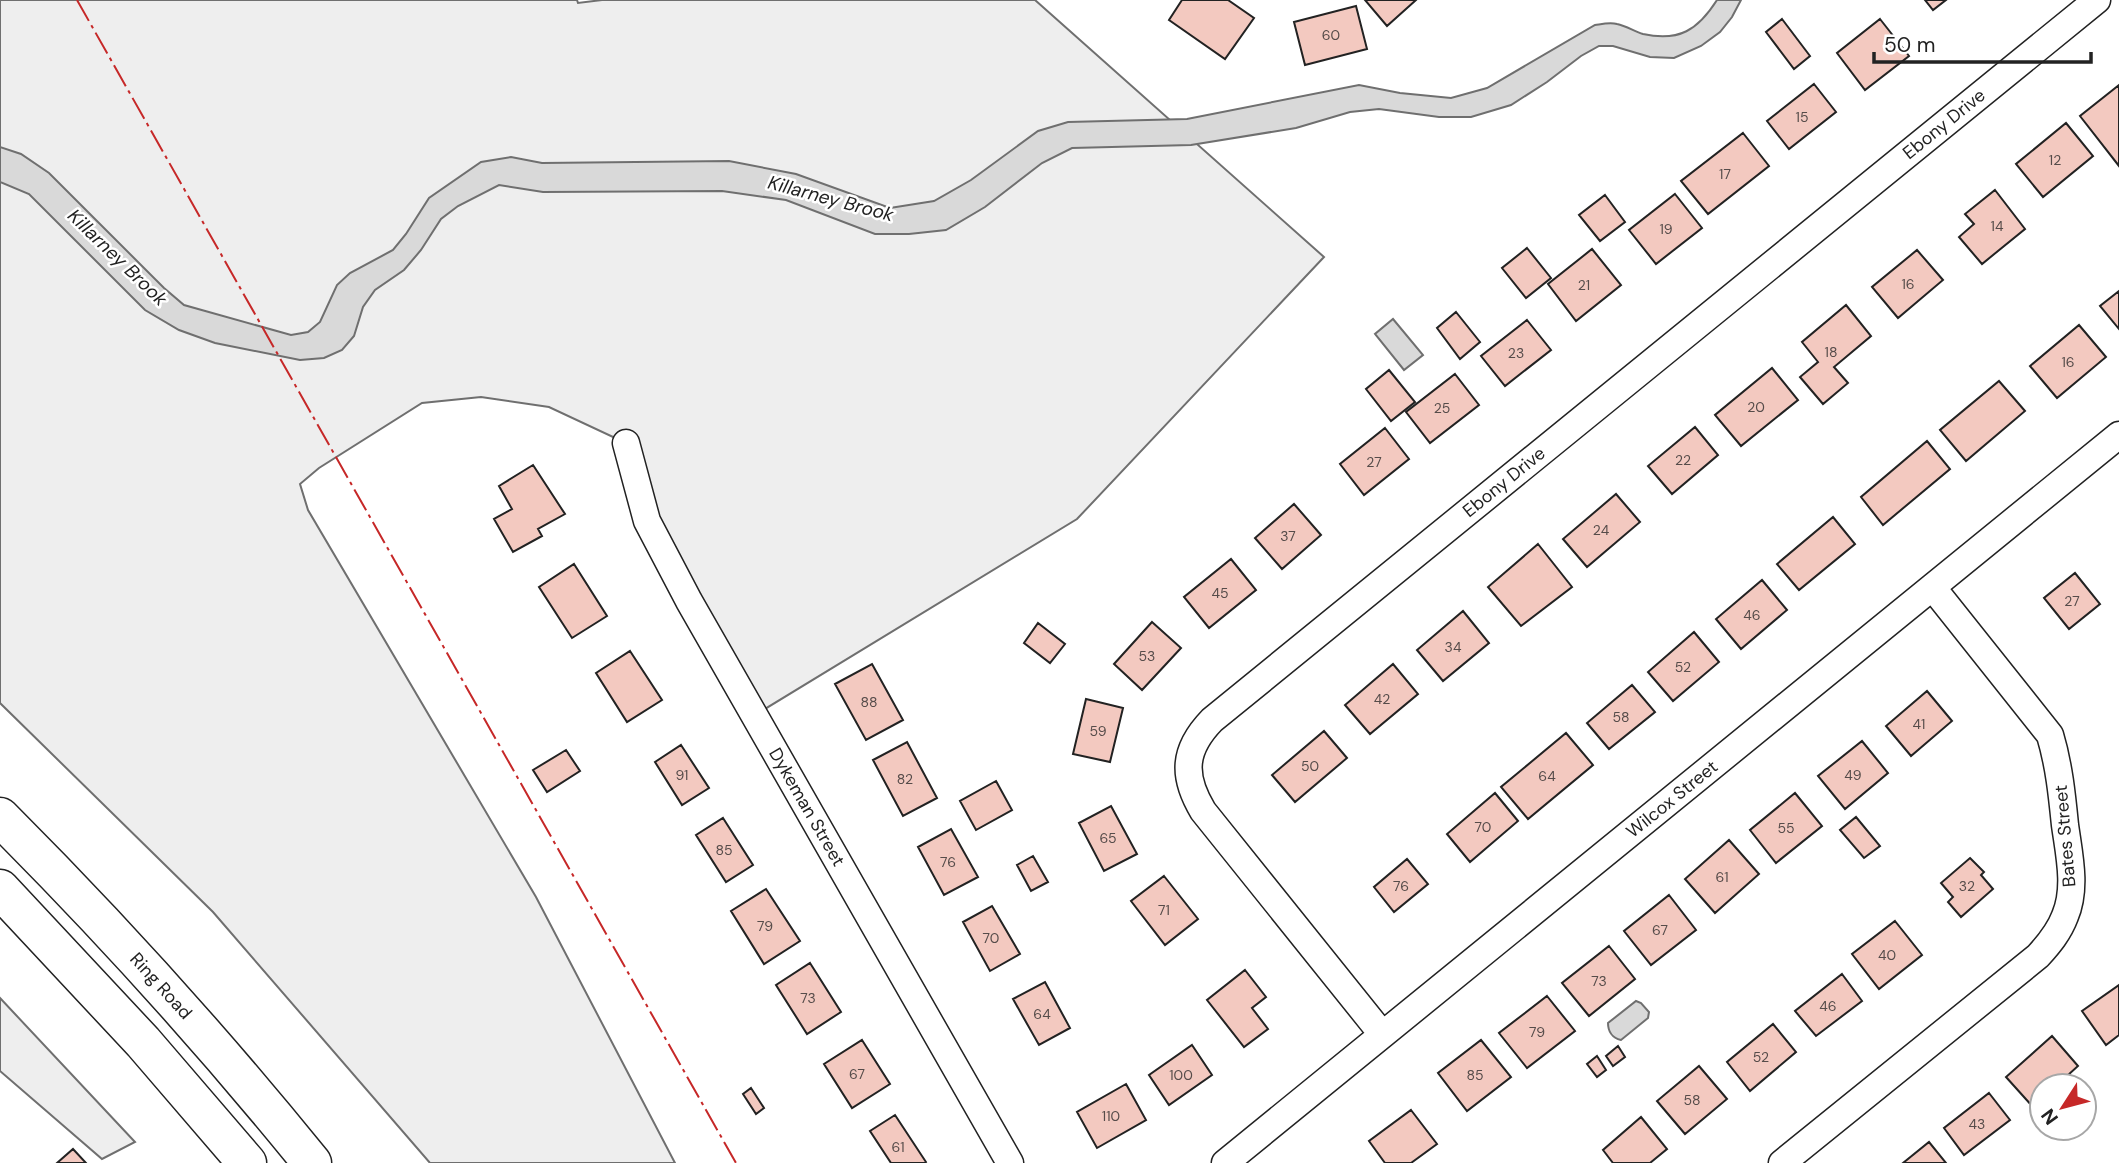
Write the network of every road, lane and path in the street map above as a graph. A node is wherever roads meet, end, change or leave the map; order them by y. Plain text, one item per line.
1 (2097, 0) edge
2 (2119, 435) edge
3 (626, 443) dead end
4 (1933, 588) junction
5 (0, 817) edge
6 (0, 889) edge
7 (1382, 1034) junction
8 (247, 1163) edge
9 (312, 1163) edge
10 (1010, 1163) edge
11 (1225, 1163) edge
12 (1782, 1163) edge

1 - 7 street, Ebony Drive
2 - 4 street, Wilcox Street
3 - 10 street, Dykeman Street
4 - 7 street, Wilcox Street
4 - 12 street, Bates Street
5 - 9 highway, Ring Road
6 - 8 highway
7 - 11 street, Wilcox Street

